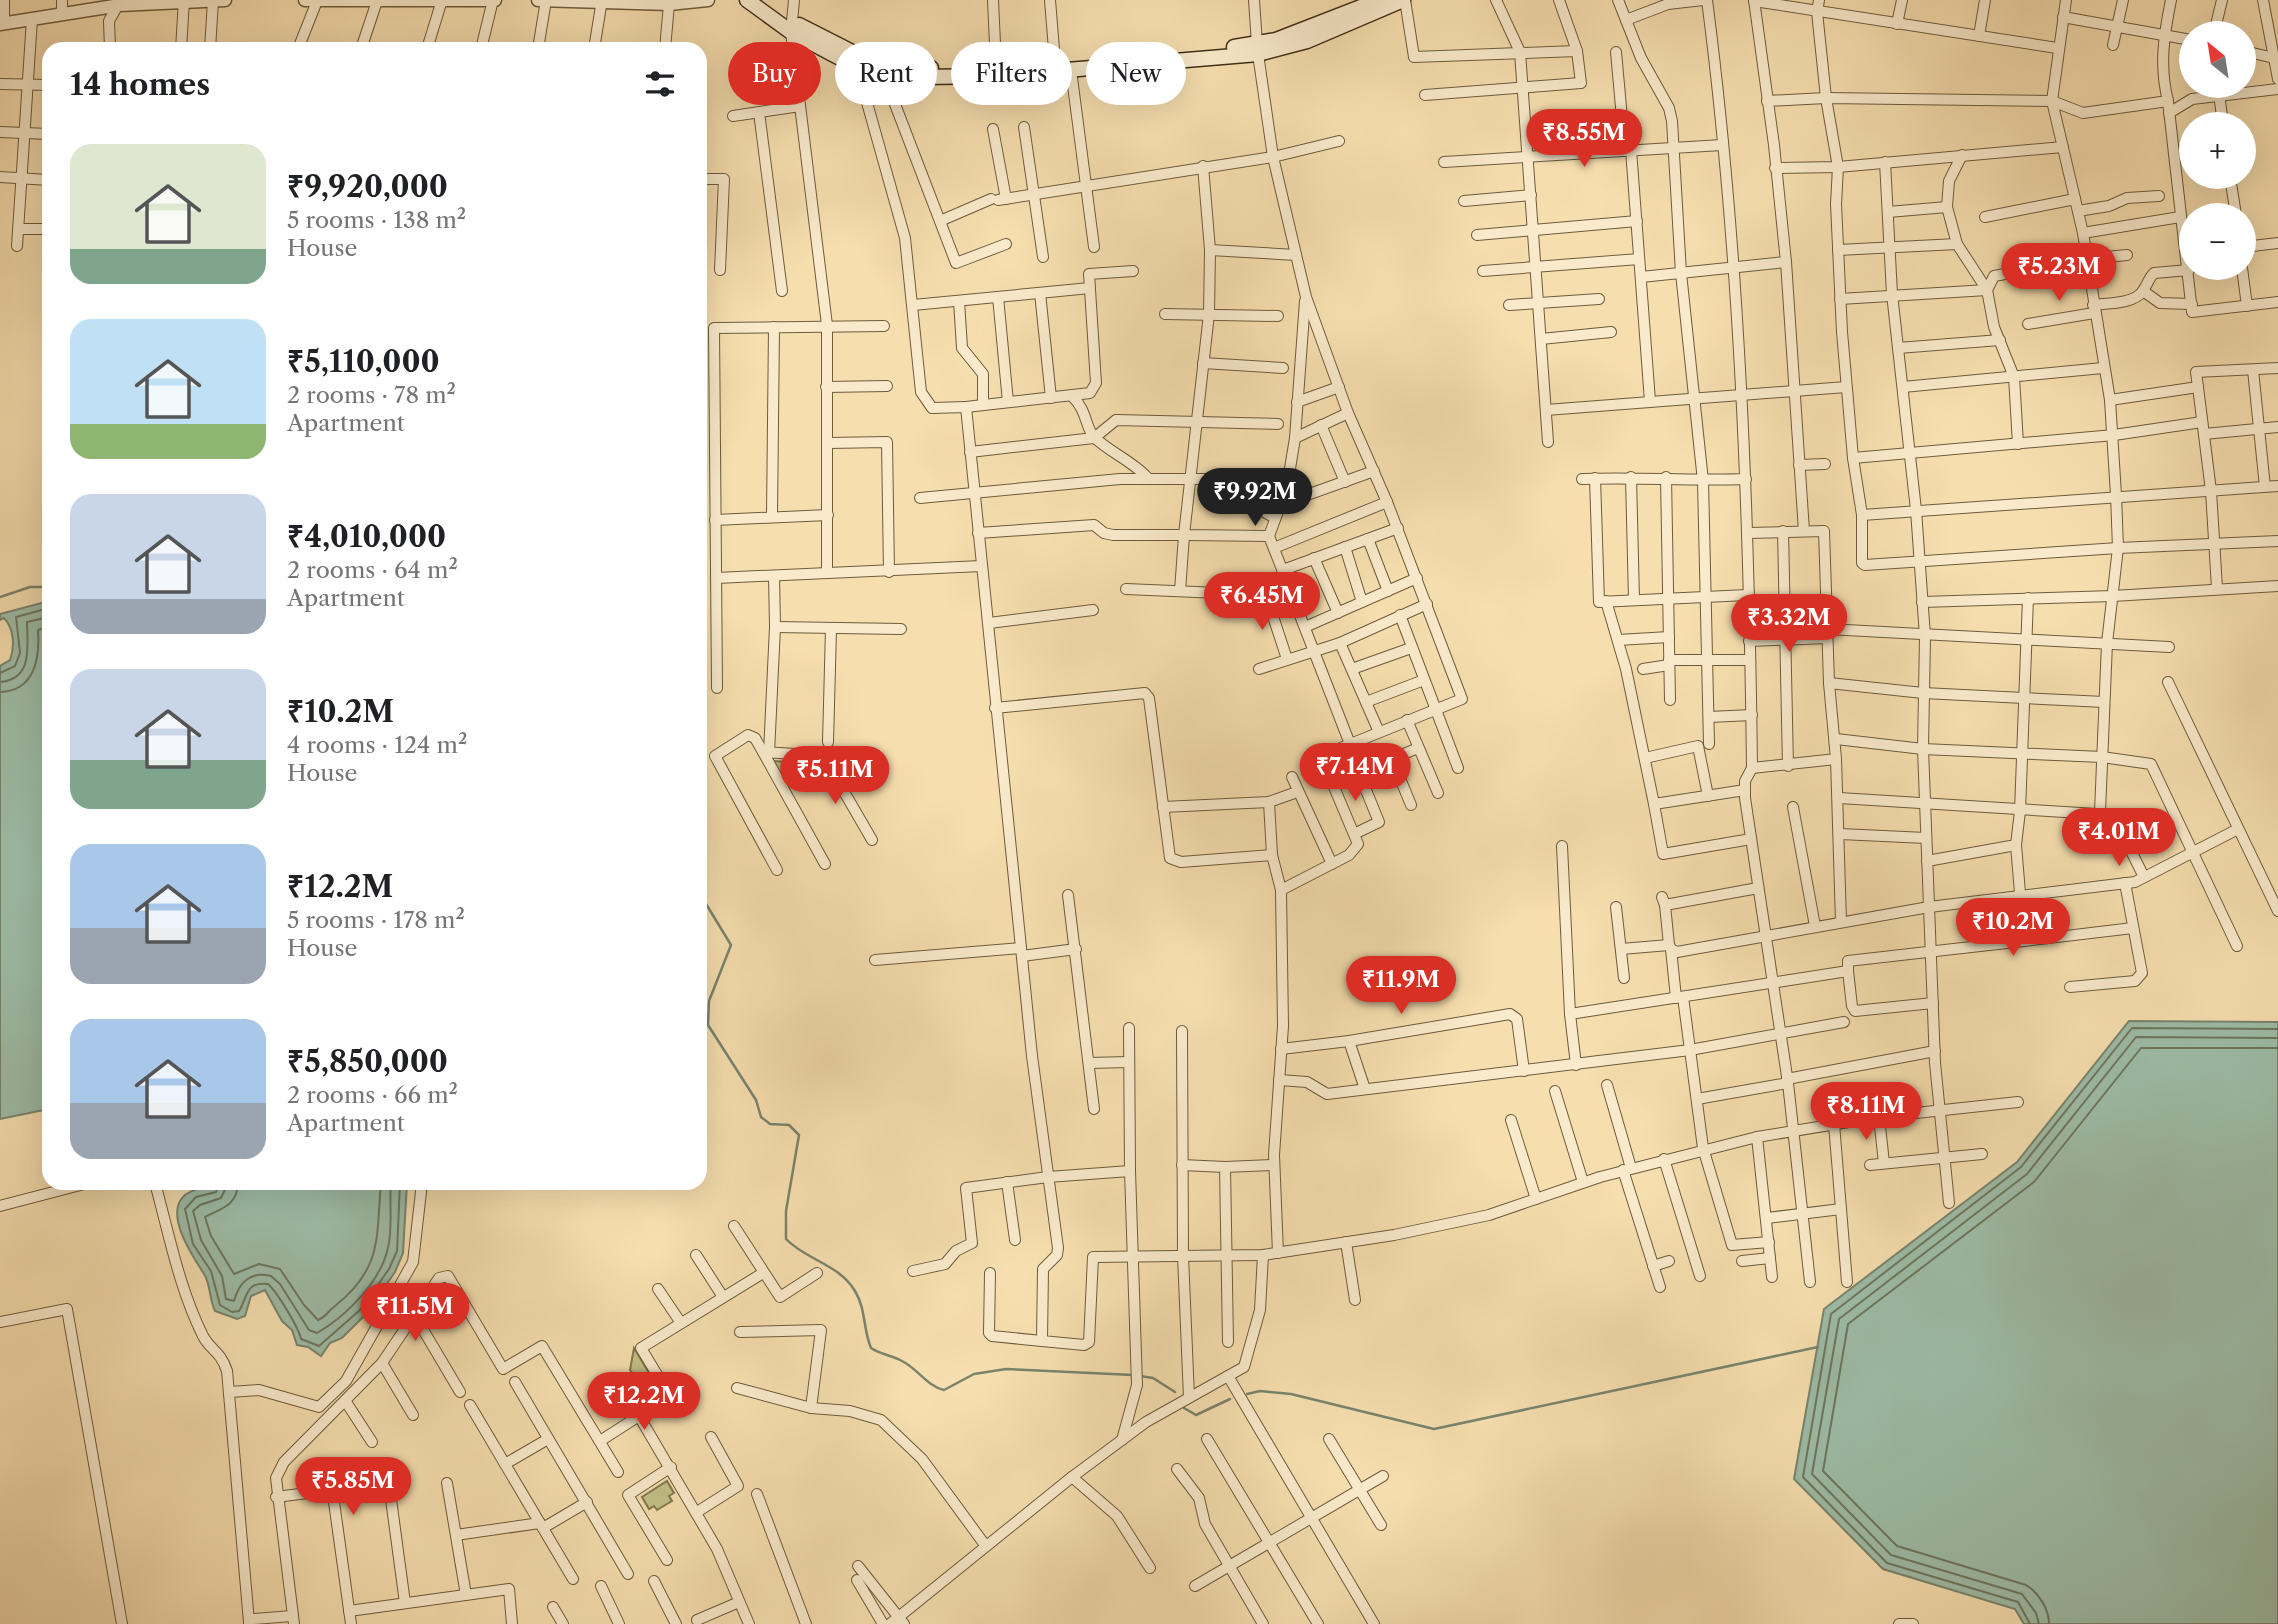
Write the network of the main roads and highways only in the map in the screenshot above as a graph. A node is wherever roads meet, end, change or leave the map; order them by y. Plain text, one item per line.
1 (747, 0) edge
2 (763, 0) edge
3 (1379, 0) edge
4 (1404, 0) edge
5 (791, 27) junction
6 (1257, 49) junction

1 - 5 main road
2 - 5 main road
3 - 6 main road
4 - 6 main road
5 - 6 main road
5 - 6 main road

